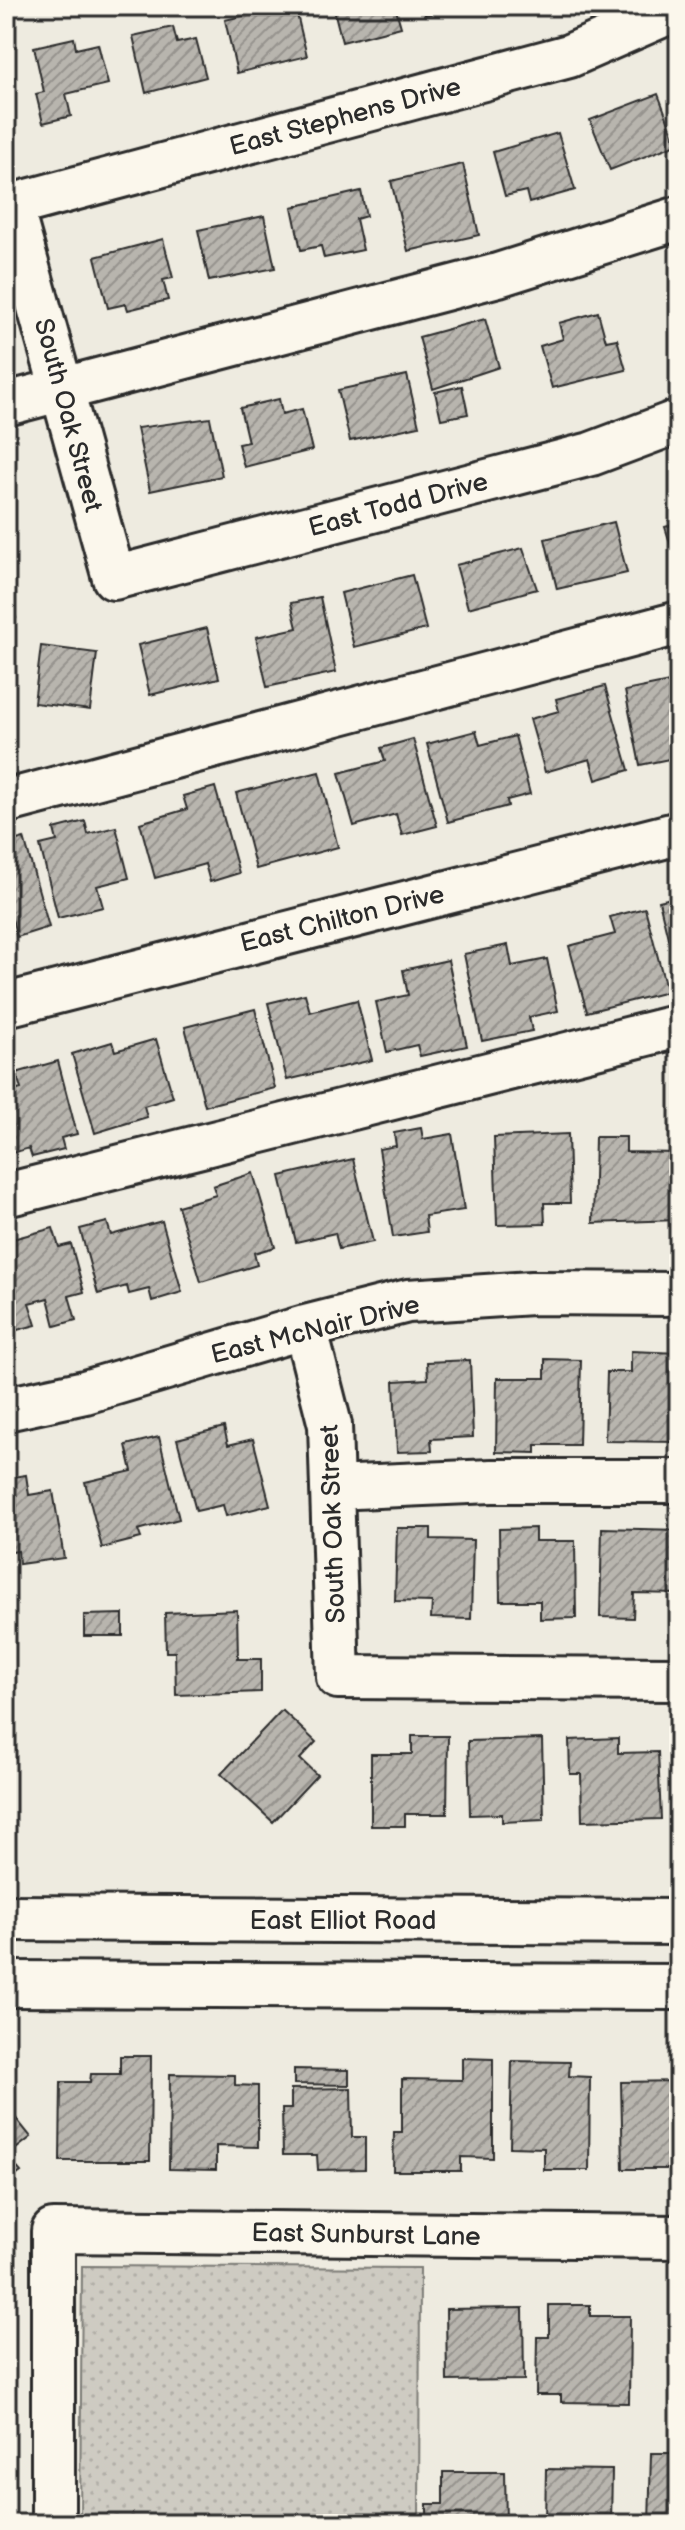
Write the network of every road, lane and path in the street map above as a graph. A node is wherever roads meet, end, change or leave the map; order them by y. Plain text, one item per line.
1 (679, 8) edge
2 (9, 207) edge
3 (679, 218) edge
4 (62, 389) junction
5 (6, 404) edge
6 (679, 421) edge
7 (114, 578) joint
8 (679, 623) edge
9 (6, 797) edge
10 (679, 833) edge
11 (6, 1005) edge
12 (679, 1026) edge
13 (6, 1195) edge
14 (679, 1294) edge
15 (305, 1327) junction
16 (6, 1409) edge
17 (679, 1481) edge
18 (332, 1488) junction
19 (679, 1679) edge
20 (6, 1918) edge
21 (679, 1922) edge
22 (6, 1984) edge
23 (679, 1987) edge
24 (679, 2237) edge
25 (53, 2524) edge

1 - 2 street, East Stephens Drive
2 - 4 street, South Oak Street
3 - 4 street
4 - 5 street
4 - 7 street, South Oak Street
6 - 7 street, East Todd Drive
8 - 9 street
10 - 11 street, East Chilton Drive
12 - 13 street
14 - 15 street, East McNair Drive
15 - 16 street, East McNair Drive
15 - 18 street, South Oak Street
17 - 18 street
18 - 19 street, South Oak Street
20 - 21 main road, East Elliot Road
22 - 23 main road
24 - 25 street, East Sunburst Lane

